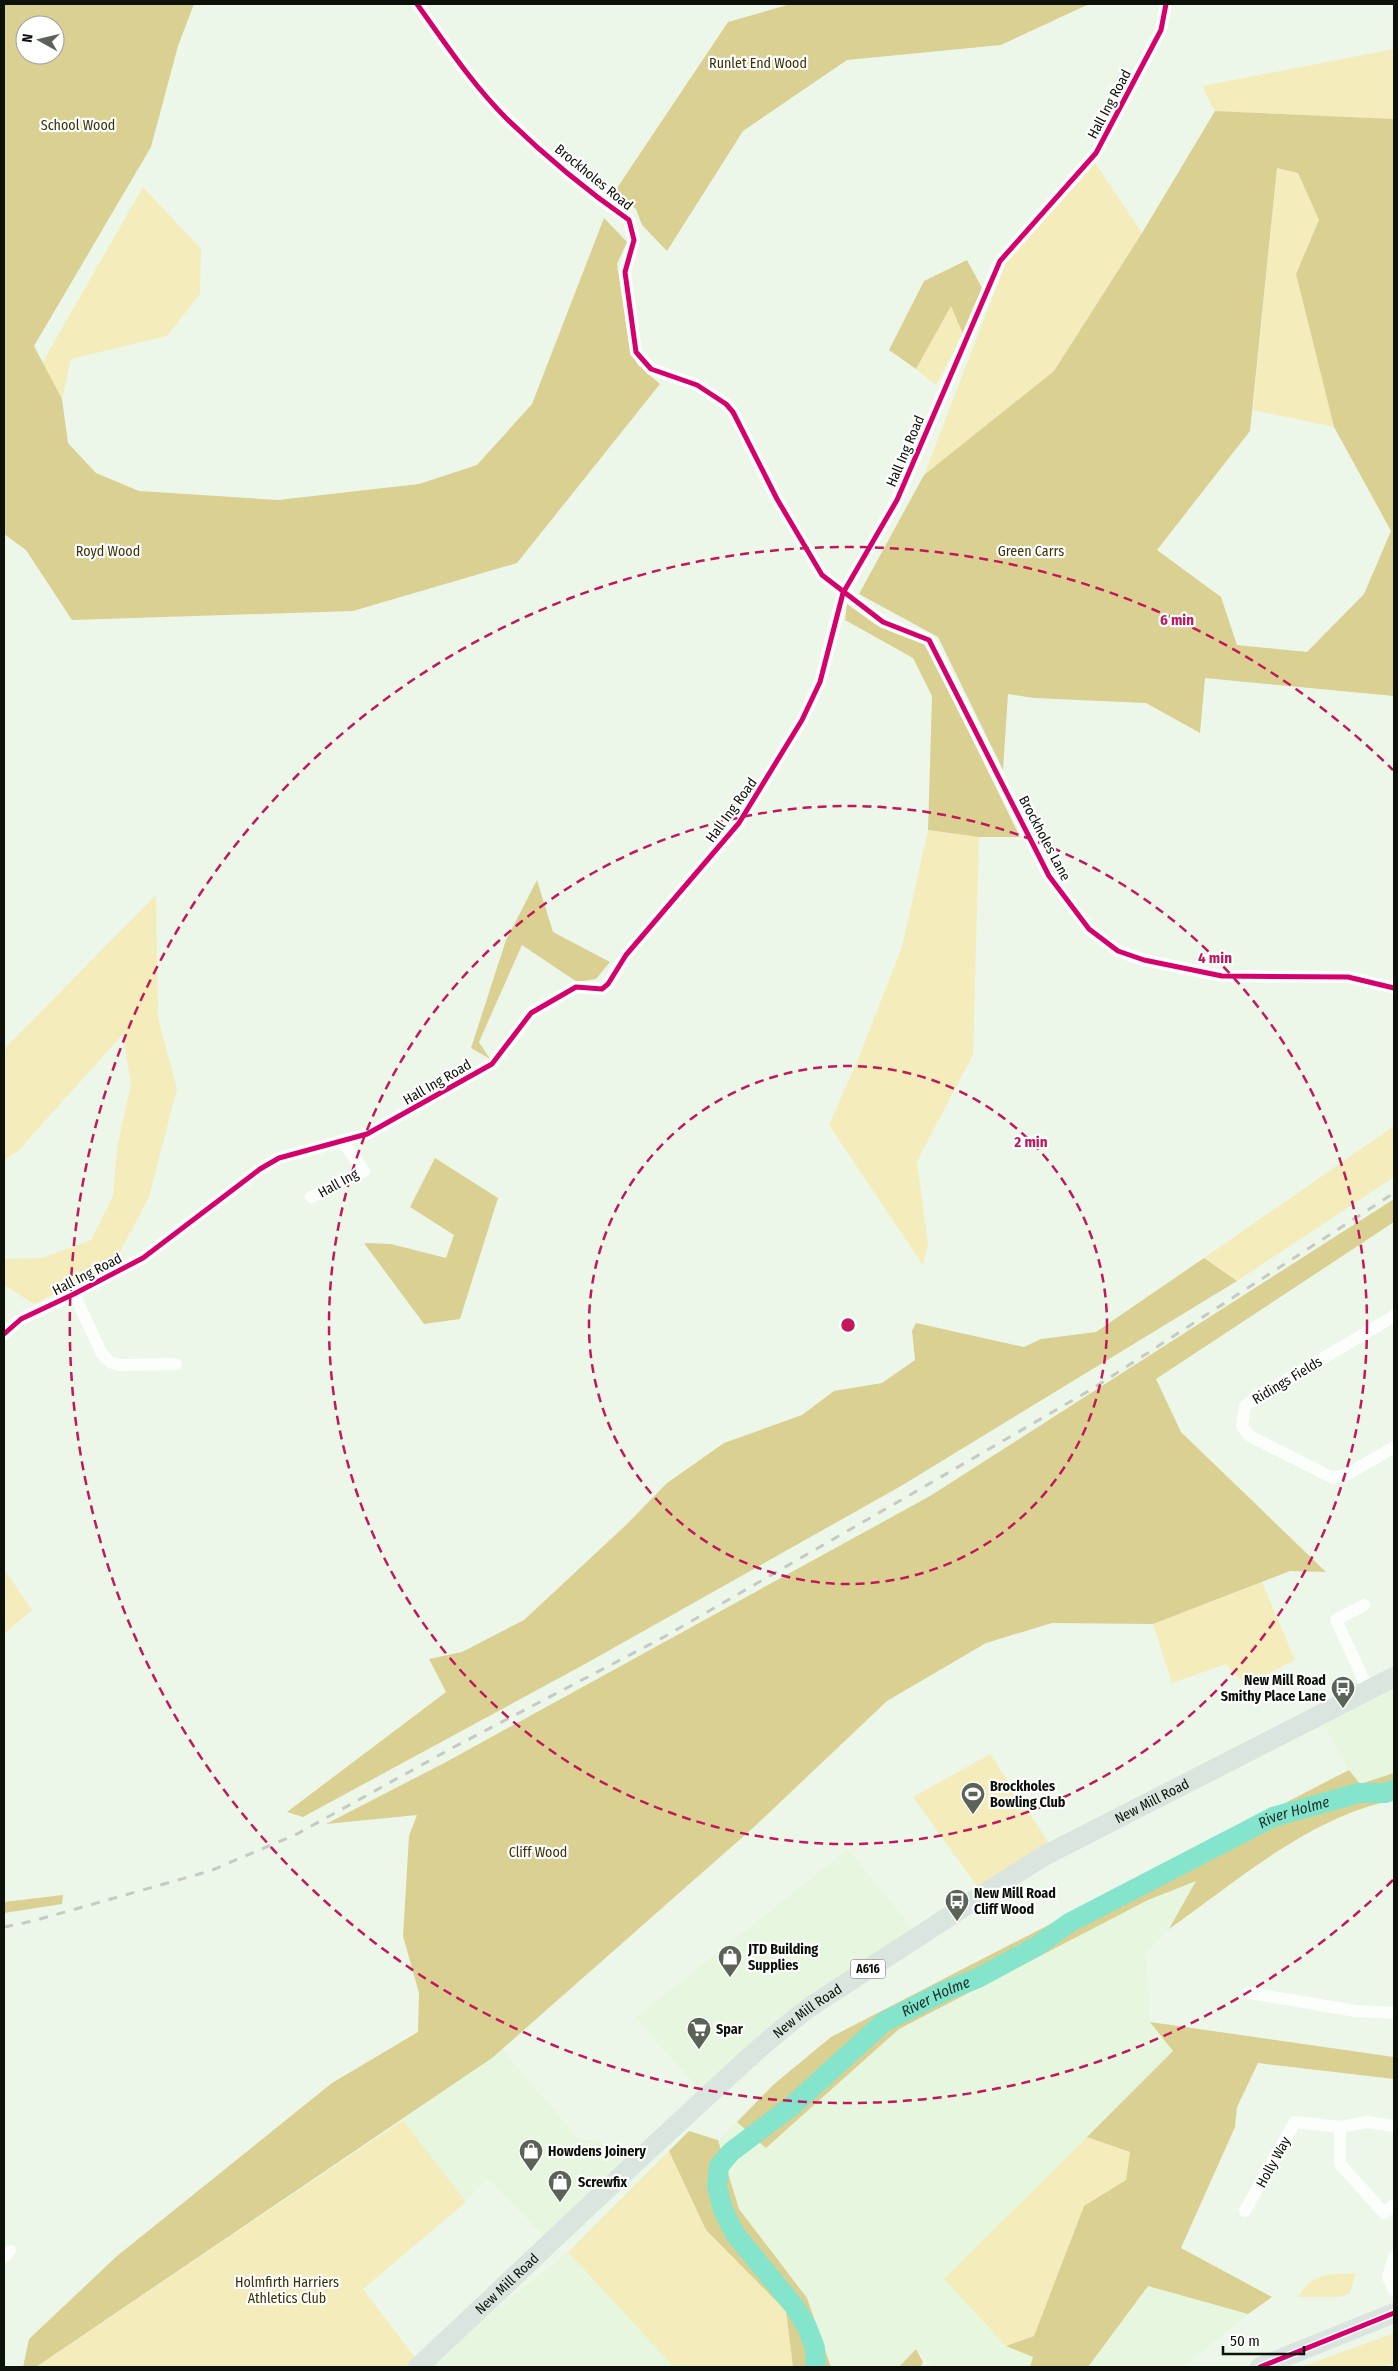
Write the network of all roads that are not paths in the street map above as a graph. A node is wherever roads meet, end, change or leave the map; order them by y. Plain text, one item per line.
1 (417, 4) edge
2 (1166, 4) edge
3 (843, 593) junction
4 (1394, 988) edge
5 (343, 1142) junction
6 (311, 1197) dead end
7 (74, 1294) junction
8 (1394, 1316) edge
9 (4, 1334) edge
10 (176, 1364) dead end
11 (1394, 1447) edge
12 (1364, 1606) dead end
13 (1394, 1677) edge
14 (1368, 1689) junction
15 (1249, 1993) dead end
16 (1394, 2012) edge
17 (1394, 2126) edge
18 (1340, 2127) junction
19 (1394, 2205) edge
20 (1245, 2211) dead end
21 (1394, 2257) edge
22 (1394, 2290) edge
23 (1394, 2313) edge
24 (418, 2367) edge
25 (1260, 2367) edge

1 - 3 street, Brockholes Road
2 - 3 street, Hall Ing Road
3 - 4 street, Brockholes Lane
3 - 5 street, Hall Ing Road
5 - 6 street, Hall Ing
5 - 7 street, Hall Ing Road
7 - 9 street, Hall Ing Road
7 - 10 street
8 - 11 street, Ridings Fields
12 - 14 street
13 - 14 main road, New Mill Road / A616
14 - 24 main road, New Mill Road / A616
15 - 16 street
17 - 18 street, Holly Way
18 - 19 street
18 - 20 street, Holly Way
21 - 22 street
23 - 25 main road

